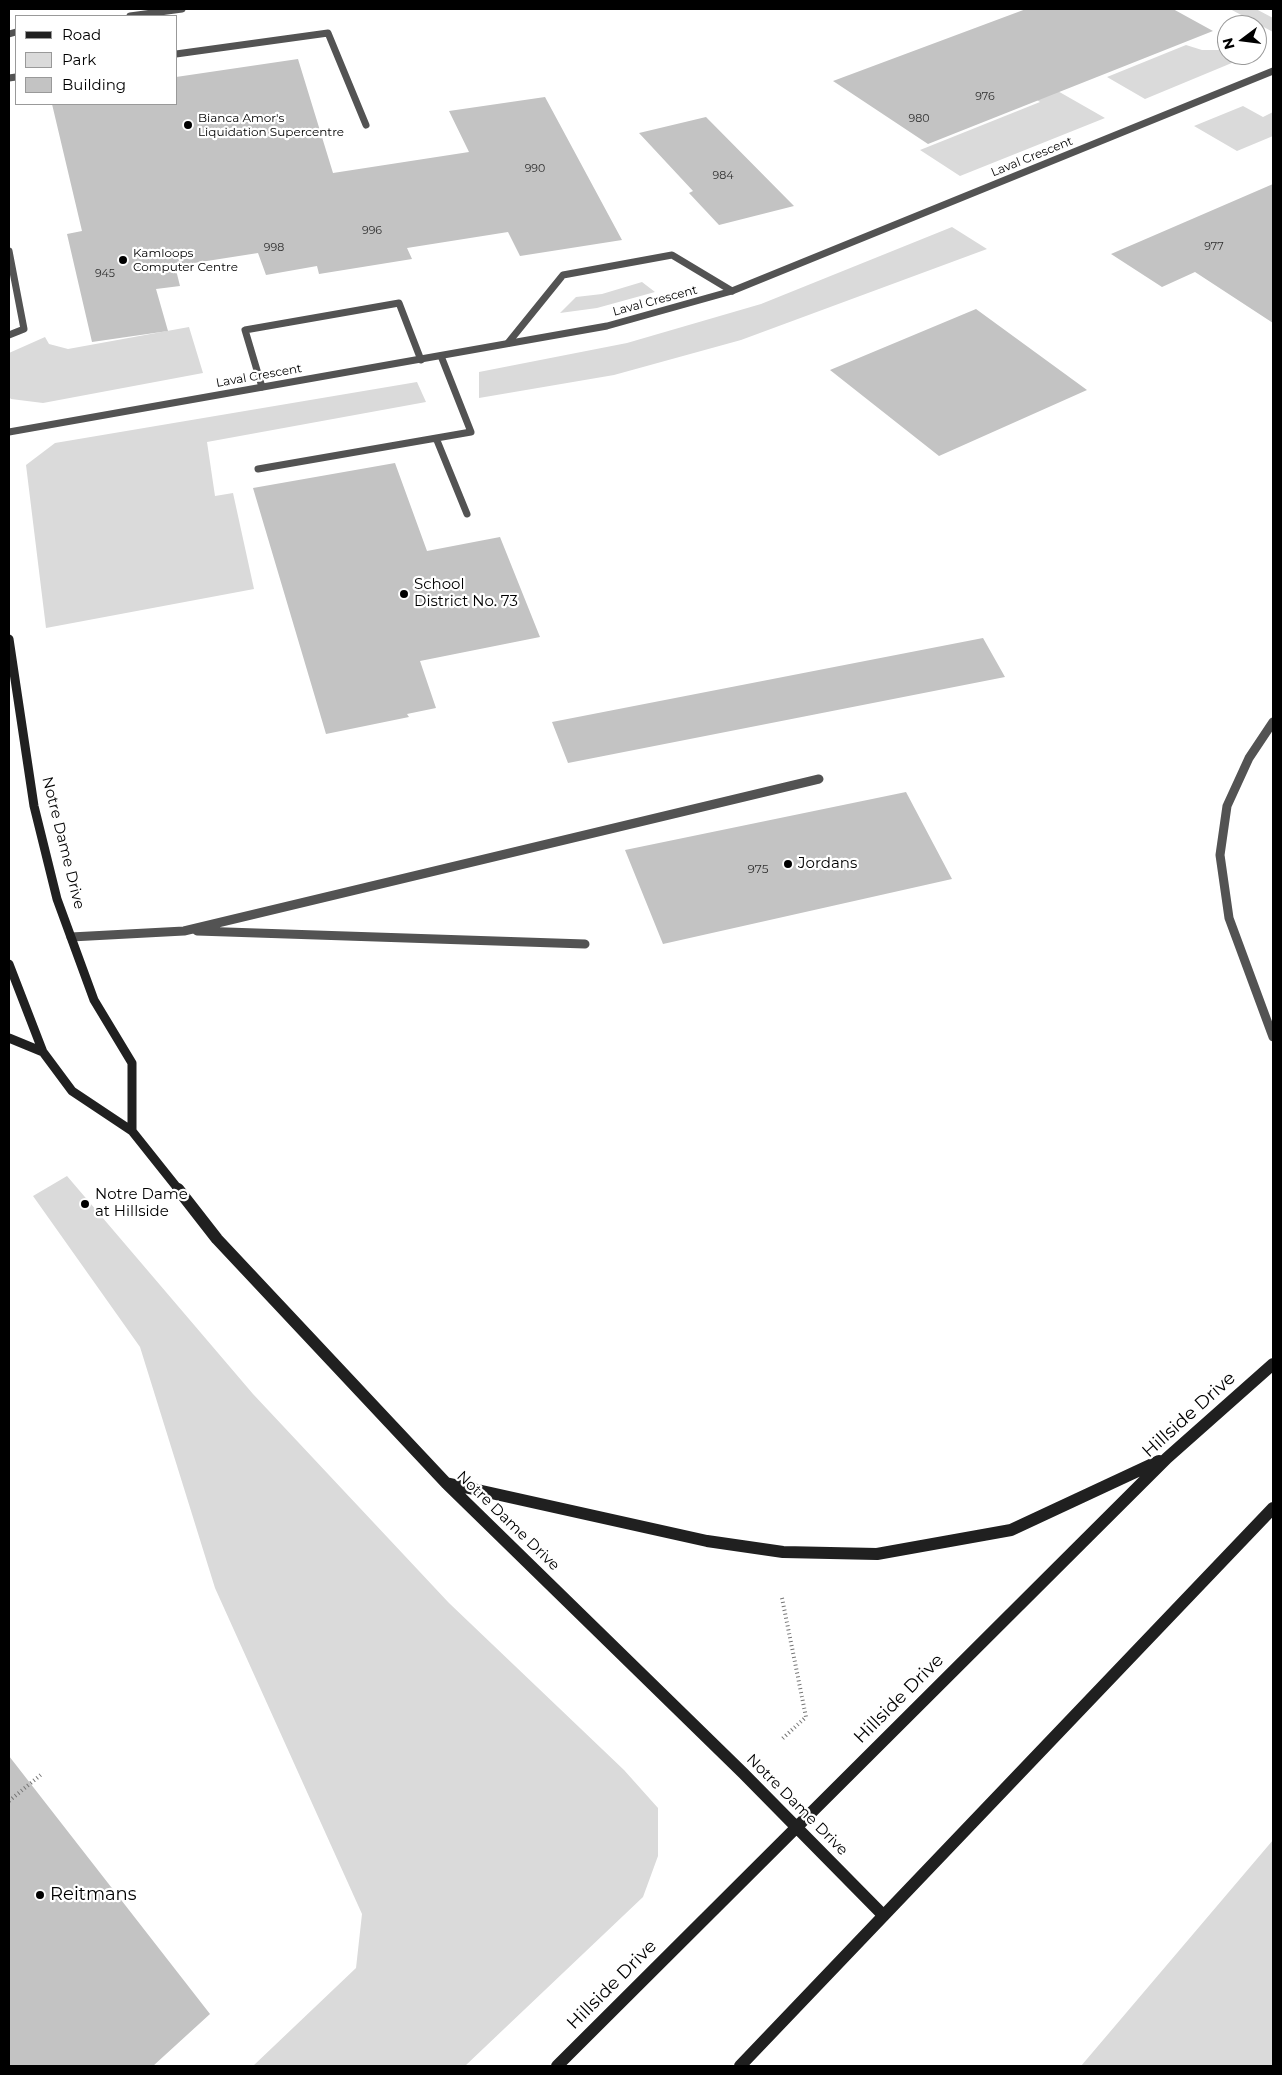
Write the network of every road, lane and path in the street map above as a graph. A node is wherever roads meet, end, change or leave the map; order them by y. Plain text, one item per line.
1 (182, 9) edge
2 (137, 15) edge
3 (178, 54) edge
4 (1273, 71) edge
5 (366, 125) dead end
6 (9, 251) edge
7 (732, 292) junction
8 (9, 336) edge
9 (508, 343) junction
10 (441, 356) junction
11 (420, 360) junction
12 (262, 387) junction
13 (9, 432) edge
14 (436, 438) junction
15 (258, 469) dead end
16 (466, 514) dead end
17 (9, 639) edge
18 (1273, 722) edge
19 (819, 779) dead end
20 (184, 931) junction
21 (71, 937) junction
22 (585, 944) dead end
23 (9, 964) edge
24 (1273, 1037) edge
25 (9, 1038) edge
26 (43, 1052) junction
27 (132, 1131) junction
28 (1273, 1364) edge
29 (1167, 1458) junction
30 (446, 1483) junction
31 (1273, 1508) edge
32 (782, 1598) dead end
33 (782, 1739) dead end
34 (43, 1773) dead end
35 (9, 1801) edge
36 (797, 1827) junction
37 (883, 1915) junction
38 (557, 2066) edge
39 (740, 2066) edge

1 - 2 street
3 - 5 street
4 - 7 street, Laval Crescent
6 - 8 street
7 - 9 street, Laval Crescent
7 - 9 street
9 - 10 street, Laval Crescent
10 - 11 street, Laval Crescent
10 - 14 street
11 - 12 street, Laval Crescent
11 - 12 street
12 - 13 street, Laval Crescent
14 - 15 street
14 - 16 street
17 - 21 main road, Notre Dame Drive
18 - 24 street
19 - 20 street
20 - 21 street
20 - 22 street
21 - 27 main road, Notre Dame Drive
23 - 26 main road, Notre Dame Drive
25 - 26 main road
26 - 27 main road, Notre Dame Drive
27 - 30 main road, Notre Dame Drive
28 - 29 main road, Hillside Drive
29 - 30 main road
29 - 36 main road, Hillside Drive
30 - 36 main road, Notre Dame Drive
31 - 37 main road
32 - 33 path
34 - 35 path
36 - 37 main road, Notre Dame Drive
36 - 38 main road, Hillside Drive
37 - 39 main road

